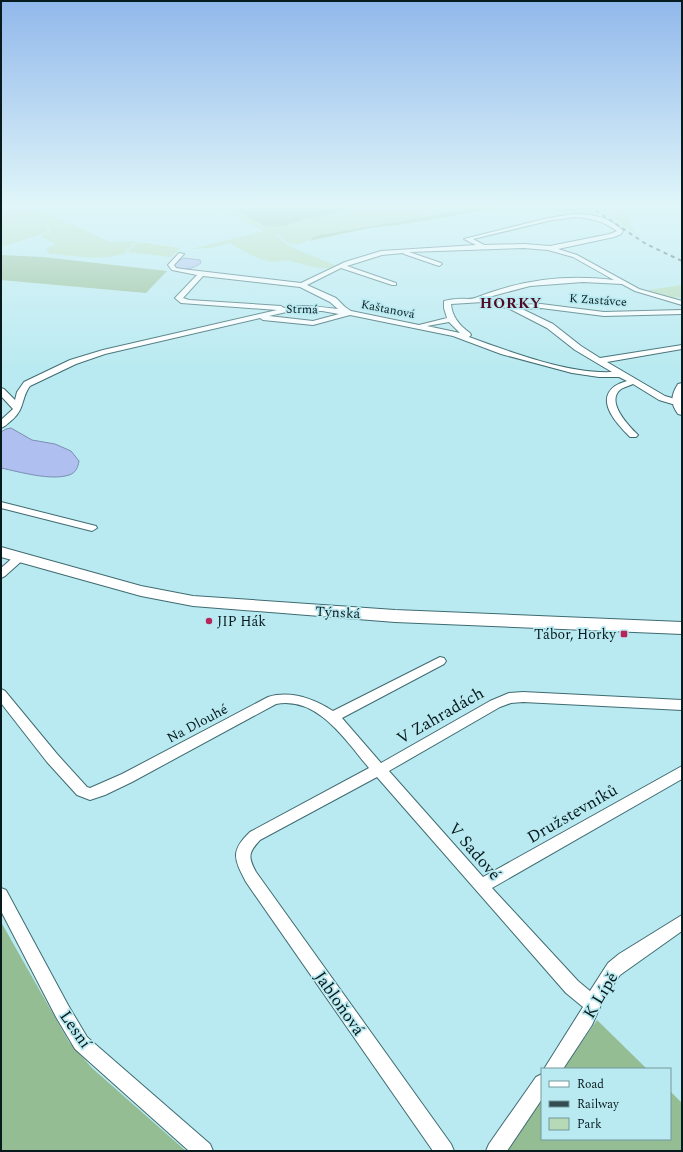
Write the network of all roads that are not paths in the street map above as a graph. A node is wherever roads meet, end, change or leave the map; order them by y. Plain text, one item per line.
1 (175, 260) edge
2 (358, 260) edge
3 (427, 260) edge
4 (583, 260) edge
5 (439, 264) dead end
6 (341, 266) junction
7 (201, 274) junction
8 (394, 284) dead end
9 (623, 284) junction
10 (302, 285) junction
11 (503, 291) junction
12 (475, 299) junction
13 (682, 303) edge
14 (509, 306) junction
15 (291, 309) junction
16 (334, 310) junction
17 (682, 312) edge
18 (349, 313) junction
19 (252, 317) junction
20 (451, 319) junction
21 (323, 321) junction
22 (411, 325) junction
23 (473, 340) junction
24 (682, 347) edge
25 (598, 360) junction
26 (621, 374) junction
27 (633, 381) junction
28 (682, 387) edge
29 (1, 391) edge
30 (680, 407) edge
31 (17, 408) junction
32 (1, 426) edge
33 (633, 435) dead end
34 (1, 505) edge
35 (92, 528) dead end
36 (1, 552) edge
37 (20, 557) junction
38 (1, 574) edge
39 (682, 628) edge
40 (440, 661) dead end
41 (1, 694) edge
42 (682, 705) edge
43 (333, 717) junction
44 (379, 770) junction
45 (682, 772) edge
46 (243, 852) joint
47 (481, 886) junction
48 (1, 895) edge
49 (681, 924) edge
50 (593, 1004) junction
51 (554, 1068) edge
52 (541, 1084) edge
53 (203, 1151) edge
54 (444, 1151) edge
55 (496, 1151) edge

1 - 7 street, Kaštanová
2 - 6 street
3 - 5 street
4 - 9 street
6 - 8 street
6 - 10 street
7 - 10 street, Kaštanová
7 - 15 street
9 - 11 street
9 - 13 street
10 - 18 street, Kaštanová
11 - 12 street
11 - 14 street
12 - 14 street
12 - 20 street
14 - 17 street, K Zastávce
14 - 25 street
15 - 16 street
15 - 19 street
16 - 18 street
16 - 21 street
18 - 21 street, Strmá
18 - 22 street, Kaštanová
19 - 21 street, Strmá
19 - 31 street
20 - 22 street
20 - 23 street
22 - 23 street, Kaštanová
23 - 26 street, Kaštanová
24 - 25 street
25 - 26 street
26 - 27 street
27 - 30 street
27 - 33 street
28 - 30 main road
29 - 31 street
31 - 32 street
34 - 35 street
36 - 37 main road, Týnská
37 - 38 street
37 - 39 main road, Týnská
40 - 43 street
41 - 43 street, Na Dlouhé
42 - 44 street, V Zahradách
43 - 44 street, V Sadové
44 - 46 street, V Zahradách
44 - 47 street, V Sadové
45 - 47 street, Družstevníků
46 - 54 street, Jabloňová
47 - 50 street, V Sadové
48 - 53 street, Lesní
49 - 50 street, K Lípě
50 - 51 street, K Lípě
52 - 55 street

